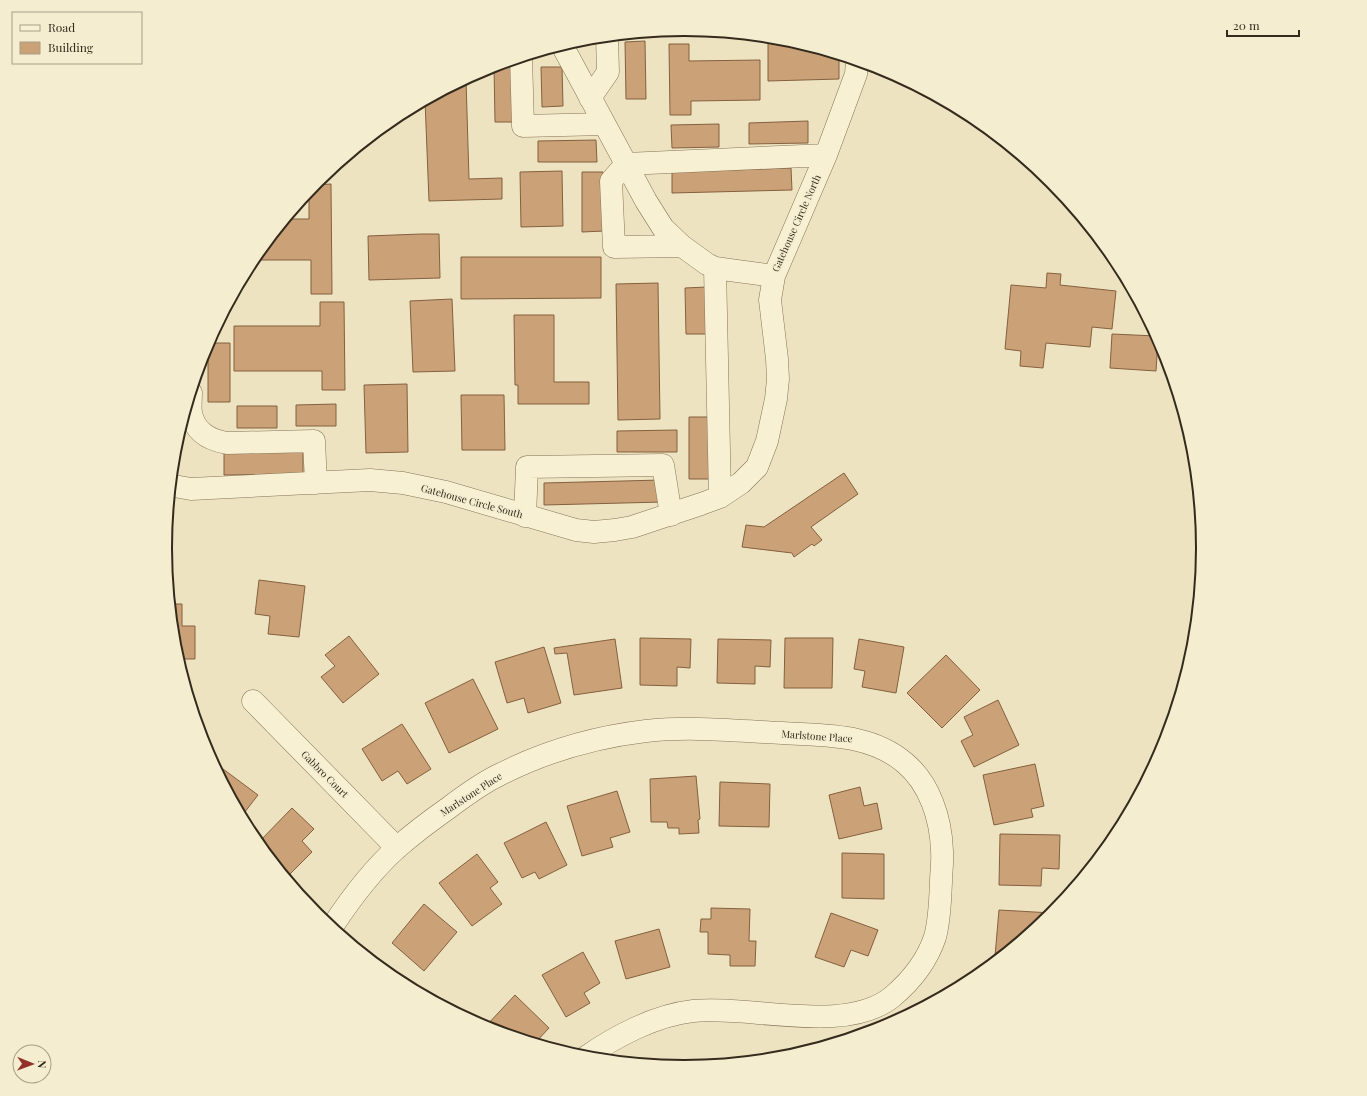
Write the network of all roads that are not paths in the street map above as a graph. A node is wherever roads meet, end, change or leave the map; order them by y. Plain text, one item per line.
1 (607, 42) edge
2 (565, 50) edge
3 (521, 62) edge
4 (857, 66) edge
5 (590, 98) junction
6 (604, 124) junction
7 (826, 155) junction
8 (626, 164) junction
9 (682, 246) junction
10 (715, 268) junction
11 (774, 276) junction
12 (191, 409) edge
13 (316, 483) junction
14 (176, 486) edge
15 (720, 497) junction
16 (671, 514) junction
17 (525, 516) junction
18 (253, 701) dead end
19 (397, 848) junction
20 (335, 923) edge
21 (594, 1052) edge

1 - 5 street
2 - 5 street, Gatehouse Circle North
3 - 6 street
4 - 7 street, Gatehouse Circle North
5 - 6 street, Gatehouse Circle North
6 - 8 street, Gatehouse Circle North
7 - 8 street
7 - 11 street, Gatehouse Circle North
8 - 9 street, Gatehouse Circle North
8 - 9 street
9 - 10 street, Gatehouse Circle North
10 - 11 street, Gatehouse Circle North
10 - 15 street
11 - 15 street, Gatehouse Circle South
12 - 13 street
13 - 14 street, Gatehouse Circle South
13 - 17 street, Gatehouse Circle South
15 - 16 street, Gatehouse Circle South
16 - 17 street, Gatehouse Circle South
16 - 17 street
18 - 19 street, Gabbro Court
19 - 20 street, Marlstone Place
19 - 21 street, Marlstone Place

